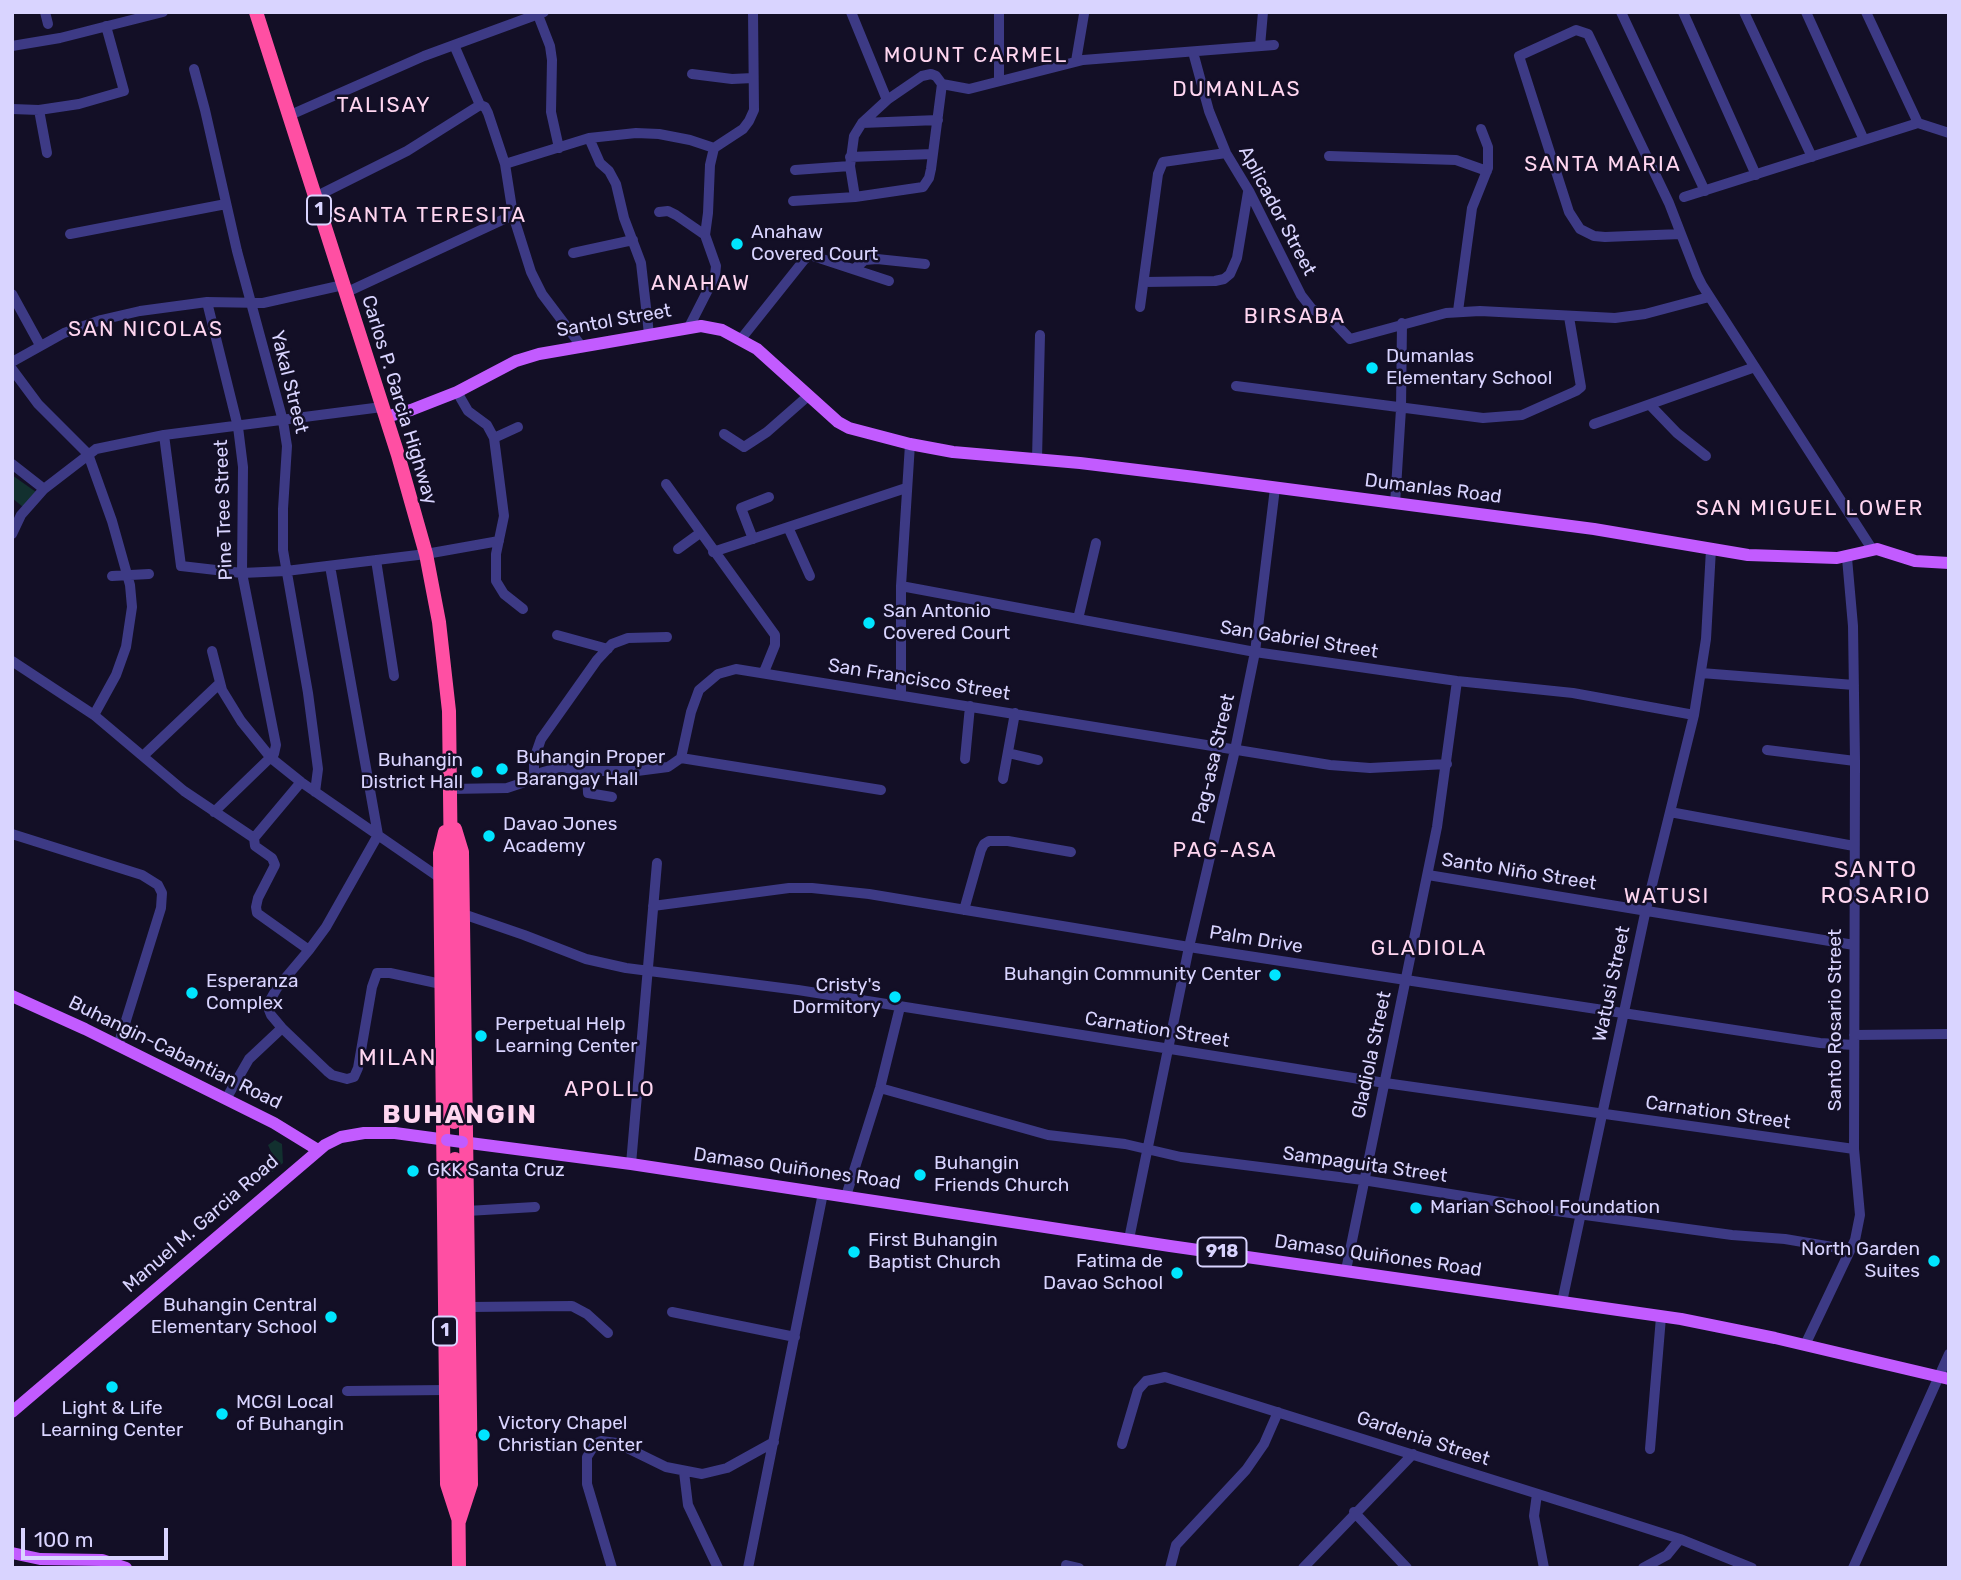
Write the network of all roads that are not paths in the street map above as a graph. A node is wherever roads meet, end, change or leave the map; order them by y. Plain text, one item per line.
1 (45, 12) edge
2 (163, 12) edge
3 (256, 12) edge
4 (752, 12) edge
5 (852, 12) edge
6 (999, 12) edge
7 (1262, 12) edge
8 (1621, 12) edge
9 (1683, 12) edge
10 (1744, 12) edge
11 (1806, 12) edge
12 (1866, 12) edge
13 (1084, 13) edge
14 (541, 14) edge
15 (48, 24) dead end
16 (106, 26) junction
17 (454, 45) junction
18 (1274, 45) dead end
19 (12, 46) edge
20 (1260, 46) junction
21 (1193, 52) junction
22 (1076, 61) junction
23 (194, 69) dead end
24 (692, 74) dead end
25 (753, 78) junction
26 (999, 81) junction
27 (942, 84) junction
28 (887, 100) junction
29 (480, 105) junction
30 (12, 110) edge
31 (38, 110) junction
32 (288, 116) junction
33 (938, 120) junction
34 (862, 123) junction
35 (1918, 123) junction
36 (1481, 129) dead end
37 (1949, 133) edge
38 (589, 138) junction
39 (1864, 140) junction
40 (559, 148) junction
41 (714, 148) junction
42 (47, 153) dead end
43 (1226, 153) junction
44 (933, 154) junction
45 (1329, 156) dead end
46 (1812, 157) junction
47 (850, 162) junction
48 (505, 164) junction
49 (794, 170) dead end
50 (1488, 172) junction
51 (1756, 175) junction
52 (1248, 191) junction
53 (1706, 191) junction
54 (315, 197) junction
55 (855, 197) junction
56 (1684, 197) dead end
57 (793, 201) dead end
58 (226, 204) junction
59 (659, 212) dead end
60 (513, 215) junction
61 (70, 234) dead end
62 (1681, 234) junction
63 (705, 235) junction
64 (633, 240) junction
65 (573, 253) dead end
66 (925, 264) dead end
67 (853, 270) junction
68 (889, 281) dead end
69 (1144, 282) junction
70 (344, 289) junction
71 (12, 294) edge
72 (1709, 297) junction
73 (207, 302) junction
74 (251, 304) junction
75 (1140, 307) dead end
76 (1458, 312) junction
77 (1569, 317) junction
78 (1402, 323) junction
79 (690, 327) junction
80 (649, 334) junction
81 (1040, 335) dead end
82 (741, 339) junction
83 (40, 345) junction
84 (582, 347) junction
85 (12, 362) edge
86 (1755, 368) junction
87 (12, 369) edge
88 (1236, 386) dead end
89 (457, 392) junction
90 (808, 396) junction
91 (1650, 405) junction
92 (1401, 409) junction
93 (384, 412) junction
94 (283, 421) junction
95 (1594, 424) dead end
96 (238, 427) junction
97 (518, 427) dead end
98 (724, 433) dead end
99 (164, 435) junction
100 (494, 438) junction
101 (910, 444) junction
102 (88, 454) junction
103 (1706, 456) dead end
104 (1037, 459) junction
105 (12, 464) edge
106 (666, 484) dead end
107 (906, 488) junction
108 (1275, 488) junction
109 (44, 489) junction
110 (769, 497) dead end
111 (1395, 504) junction
112 (788, 527) junction
113 (700, 533) junction
114 (12, 534) edge
115 (752, 538) junction
116 (499, 541) junction
117 (1096, 543) dead end
118 (678, 549) dead end
119 (1711, 549) junction
120 (1872, 549) junction
121 (713, 552) junction
122 (426, 554) junction
123 (1847, 558) junction
124 (376, 560) junction
125 (1949, 563) edge
126 (330, 566) junction
127 (286, 571) junction
128 (242, 573) junction
129 (149, 574) dead end
130 (128, 575) junction
131 (112, 576) dead end
132 (810, 576) dead end
133 (901, 586) junction
134 (523, 609) dead end
135 (1078, 619) junction
136 (557, 635) dead end
137 (667, 637) dead end
138 (608, 649) junction
139 (212, 651) dead end
140 (1255, 652) junction
141 (12, 661) edge
142 (764, 672) junction
143 (1701, 673) junction
144 (394, 676) dead end
145 (1457, 681) junction
146 (219, 684) junction
147 (1853, 685) junction
148 (901, 694) junction
149 (970, 706) junction
150 (1015, 713) junction
151 (94, 715) junction
152 (1694, 715) junction
153 (1235, 750) junction
154 (1767, 750) dead end
155 (1008, 753) junction
156 (143, 756) junction
157 (271, 758) junction
158 (681, 758) junction
159 (965, 759) dead end
160 (1038, 760) dead end
161 (1855, 761) junction
162 (1447, 764) junction
163 (587, 771) junction
164 (534, 776) junction
165 (1003, 779) dead end
166 (301, 782) junction
167 (450, 789) junction
168 (881, 790) dead end
169 (315, 792) junction
170 (612, 797) dead end
171 (450, 810) junction
172 (214, 812) junction
173 (1670, 812) junction
174 (12, 834) edge
175 (378, 835) junction
176 (254, 838) junction
177 (1854, 846) junction
178 (1072, 852) dead end
179 (657, 863) dead end
180 (1428, 875) junction
181 (440, 878) junction
182 (653, 906) junction
183 (1646, 909) junction
184 (964, 911) junction
185 (463, 914) junction
186 (1854, 945) junction
187 (1189, 947) junction
188 (309, 950) junction
189 (648, 971) junction
190 (1406, 980) junction
191 (441, 984) junction
192 (12, 996) edge
193 (900, 1007) junction
194 (1625, 1012) junction
195 (282, 1028) junction
196 (1949, 1034) edge
197 (1854, 1040) junction
198 (118, 1046) junction
199 (1169, 1049) junction
200 (1385, 1083) junction
201 (880, 1088) junction
202 (226, 1099) junction
203 (1602, 1115) junction
204 (454, 1122) dead end
205 (445, 1140) junction
206 (464, 1142) junction
207 (1854, 1149) junction
208 (318, 1150) junction
209 (1148, 1150) junction
210 (455, 1159) dead end
211 (631, 1164) junction
212 (1363, 1180) junction
213 (823, 1193) junction
214 (846, 1196) junction
215 (535, 1207) dead end
216 (467, 1211) junction
217 (1581, 1214) junction
218 (1129, 1239) junction
219 (1850, 1250) junction
220 (1346, 1270) junction
221 (1562, 1302) junction
222 (468, 1307) junction
223 (672, 1312) dead end
224 (1661, 1317) junction
225 (608, 1333) dead end
226 (795, 1337) junction
227 (1805, 1345) junction
228 (1949, 1354) edge
229 (1944, 1378) edge
230 (446, 1390) junction
231 (347, 1391) dead end
232 (12, 1412) edge
233 (1278, 1412) junction
234 (774, 1442) junction
235 (1122, 1444) dead end
236 (1650, 1449) dead end
237 (1413, 1454) junction
238 (684, 1472) junction
239 (1538, 1494) junction
240 (1354, 1513) junction
241 (459, 1521) junction
242 (1679, 1539) junction
243 (12, 1553) edge
244 (1066, 1565) dead end
245 (126, 1568) edge
246 (459, 1568) edge
247 (612, 1568) edge
248 (718, 1568) edge
249 (748, 1568) edge
250 (1079, 1568) edge
251 (1170, 1568) edge
252 (1303, 1568) edge
253 (1406, 1568) edge
254 (1544, 1568) edge
255 (1643, 1568) edge
256 (1752, 1568) edge
257 (1853, 1568) edge

1 - 15 street
2 - 16 street
3 - 32 highway, Carlos P. Garcia Highway / 1
4 - 25 street
5 - 28 street
6 - 26 street
7 - 20 street
8 - 53 street
9 - 51 street
10 - 46 street
11 - 39 street
12 - 35 street
13 - 22 street
14 - 17 street
14 - 40 street
16 - 19 street
16 - 31 street
17 - 29 street
17 - 32 street
18 - 20 street
20 - 21 street
21 - 22 street
21 - 43 street, Aplicador Street
22 - 26 street
23 - 58 street, Yakal Street
24 - 25 street
25 - 41 street
26 - 27 street
27 - 28 street
27 - 33 street
28 - 34 street
29 - 48 street
29 - 54 street
30 - 31 street
31 - 42 street
32 - 54 highway, Carlos P. Garcia Highway / 1
33 - 34 street
33 - 44 street
34 - 47 street
35 - 37 street
35 - 39 street
36 - 50 street
38 - 40 street
38 - 41 street
38 - 64 street
39 - 46 street
40 - 48 street
41 - 63 street
43 - 52 street, Aplicador Street
43 - 69 street
44 - 47 street
44 - 55 street
45 - 50 street
46 - 51 street
47 - 49 street
47 - 55 street
48 - 60 street
50 - 76 street
51 - 53 street
52 - 69 street
52 - 78 street, Aplicador Street
53 - 56 street
54 - 70 highway, Carlos P. Garcia Highway / 1
55 - 57 street
58 - 61 street
58 - 74 street, Yakal Street
59 - 63 street
60 - 70 street
60 - 84 street
62 - 62 street
62 - 72 street
63 - 79 street
64 - 65 street
64 - 80 street
66 - 67 street
67 - 68 street
67 - 82 street
69 - 75 street
70 - 74 street
70 - 93 highway, Carlos P. Garcia Highway / 1
71 - 83 street
72 - 77 street, Aplicador Street
72 - 86 street
73 - 74 street
73 - 83 street
73 - 96 street, Pine Tree Street
74 - 94 street, Yakal Street
76 - 77 street, Aplicador Street
76 - 78 street, Aplicador Street
77 - 92 street
78 - 92 street
79 - 80 main road, Santol Street
79 - 82 main road, Santol Street
80 - 84 main road, Santol Street
81 - 104 street
82 - 90 main road, Santol Street
83 - 85 street
84 - 89 main road, Santol Street
86 - 91 street
86 - 120 street
87 - 102 street
88 - 92 street
89 - 93 main road, Santol Street
89 - 100 street
90 - 98 street
90 - 101 main road, Santol Street
91 - 95 street
91 - 103 street
92 - 111 street
93 - 94 street
93 - 122 highway, Carlos P. Garcia Highway / 1
94 - 96 street
94 - 127 street, Yakal Street
96 - 99 street
96 - 128 street, Pine Tree Street
97 - 100 street
99 - 102 street
99 - 128 street
100 - 116 street
101 - 104 main road, Dumanlas Road
101 - 107 street
102 - 109 street
102 - 130 street
104 - 108 main road, Dumanlas Road
105 - 109 street
106 - 113 street
107 - 112 street
107 - 133 street
108 - 111 main road, Dumanlas Road
108 - 140 street, Pag-asa Street
109 - 114 street
110 - 115 street
111 - 119 main road, Dumanlas Road
112 - 115 street
112 - 132 street
113 - 118 street
113 - 121 street
115 - 121 street
116 - 122 street
116 - 134 street
117 - 135 street
119 - 123 main road, Dumanlas Road
119 - 143 street, Watusi Street
120 - 123 main road, Dumanlas Road
120 - 125 main road
121 - 142 street
122 - 124 street
122 - 167 highway, Carlos P. Garcia Highway / 1
123 - 147 street, Santo Rosario Street
124 - 126 street
124 - 144 street
126 - 127 street
126 - 175 street
127 - 128 street
127 - 169 street, Yakal Street
128 - 157 street, Pine Tree Street
129 - 130 street
130 - 131 street
130 - 151 street
133 - 135 street, San Gabriel Street
133 - 148 street
135 - 140 street, San Gabriel Street
136 - 138 street
137 - 138 street
138 - 164 street
139 - 146 street
140 - 145 street, San Gabriel Street
140 - 153 street, Pag-asa Street
141 - 151 street
142 - 148 street, San Francisco Street
142 - 158 street, San Francisco Street
143 - 147 street
143 - 152 street, Watusi Street
145 - 152 street, San Gabriel Street
145 - 162 street, Gladiola Street
146 - 156 street
146 - 157 street
147 - 161 street, Santo Rosario Street
148 - 149 street, San Francisco Street
149 - 150 street, San Francisco Street
149 - 159 street
150 - 153 street, San Francisco Street
150 - 155 street
151 - 156 street
152 - 173 street, Watusi Street
153 - 162 street, San Francisco Street
153 - 187 street, Pag-asa Street
154 - 161 street
155 - 160 street
155 - 165 street
156 - 172 street
157 - 166 street
157 - 172 street
158 - 163 street
158 - 168 street
161 - 177 street, Santo Rosario Street
162 - 180 street, Gladiola Street
163 - 164 street
163 - 170 street
164 - 167 street
166 - 169 street
166 - 176 street
167 - 171 highway, Carlos P. Garcia Highway / 1
169 - 175 street
171 - 181 highway, Carlos P. Garcia Highway / 1
171 - 185 highway, Carlos P. Garcia Highway / 1
171 - 204 highway, Carlos P. Garcia Highway / 1
172 - 176 street
173 - 177 street
173 - 183 street, Watusi Street
174 - 198 street
175 - 181 street
175 - 188 street
176 - 188 street
177 - 186 street, Santo Rosario Street
178 - 184 street
179 - 182 street
180 - 183 street, Santo Niño Street
180 - 190 street, Gladiola Street
181 - 191 highway, Carlos P. Garcia Highway / 1
182 - 184 street, Palm Drive
182 - 189 street
183 - 186 street, Santo Niño Street
183 - 194 street, Watusi Street
184 - 187 street, Palm Drive
185 - 189 street, Carnation Street
185 - 206 highway, Carlos P. Garcia Highway / 1
186 - 197 street, Santo Rosario Street
187 - 190 street, Palm Drive
187 - 199 street, Pag-asa Street
188 - 195 street
189 - 193 street, Carnation Street
189 - 211 street
190 - 194 street, Palm Drive
190 - 200 street, Gladiola Street
191 - 195 street
191 - 205 highway, Carlos P. Garcia Highway / 1
192 - 198 main road, Buhangin-Cabantian Road
193 - 199 street, Carnation Street
193 - 201 street
194 - 197 street, Palm Drive
194 - 203 street, Watusi Street
195 - 202 street
196 - 197 street, Palm Drive
197 - 207 street, Santo Rosario Street
198 - 202 main road, Buhangin-Cabantian Road
199 - 200 street, Carnation Street
199 - 209 street, Pag-asa Street
200 - 203 street, Carnation Street
200 - 212 street, Gladiola Street
201 - 209 street, Sampaguita Street
201 - 214 street
202 - 208 main road, Buhangin-Cabantian Road
203 - 207 street, Carnation Street
203 - 217 street, Watusi Street
205 - 206 main road, 918, bridge
205 - 208 main road, Manuel M. Garcia Road
205 - 230 highway, Carlos P. Garcia Highway / 1
206 - 211 main road, Damaso Quiñones Road / 918
206 - 216 highway, Carlos P. Garcia Highway / 1
207 - 219 street, Santo Rosario Street
208 - 232 main road, Manuel M. Garcia Road
209 - 212 street, Sampaguita Street
209 - 218 street, Pag-asa Street
210 - 241 highway, Carlos P. Garcia Highway / 1
211 - 213 main road, Damaso Quiñones Road / 918
212 - 217 street, Sampaguita Street
212 - 220 street, Gladiola Street
213 - 214 main road, Damaso Quiñones Road / 918
213 - 226 street
214 - 218 main road, Damaso Quiñones Road / 918
215 - 216 street
216 - 222 highway, Carlos P. Garcia Highway / 1
217 - 219 street, Sampaguita Street
217 - 221 street, Watusi Street
218 - 220 main road, Damaso Quiñones Road / 918
219 - 227 street, Santo Rosario Street
220 - 221 main road, Damaso Quiñones Road / 918
221 - 224 main road, Damaso Quiñones Road / 918
222 - 225 street
222 - 241 highway, Carlos P. Garcia Highway / 1
223 - 226 street
224 - 227 main road, Damaso Quiñones Road / 918
224 - 236 street
226 - 234 street
227 - 229 main road, Damaso Quiñones Road / 918
228 - 229 street
229 - 257 street
230 - 231 street
230 - 241 highway, Carlos P. Garcia Highway / 1
233 - 235 street, Gardenia Street
233 - 237 street, Gardenia Street
233 - 251 street
234 - 238 street
234 - 249 street
237 - 239 street, Gardenia Street
237 - 240 street
238 - 247 street
238 - 248 street
239 - 242 street, Gardenia Street
239 - 254 street
240 - 252 street
240 - 253 street
241 - 246 highway, Carlos P. Garcia Highway / 1
242 - 255 street
242 - 256 street, Gardenia Street
243 - 245 main road
244 - 250 street

